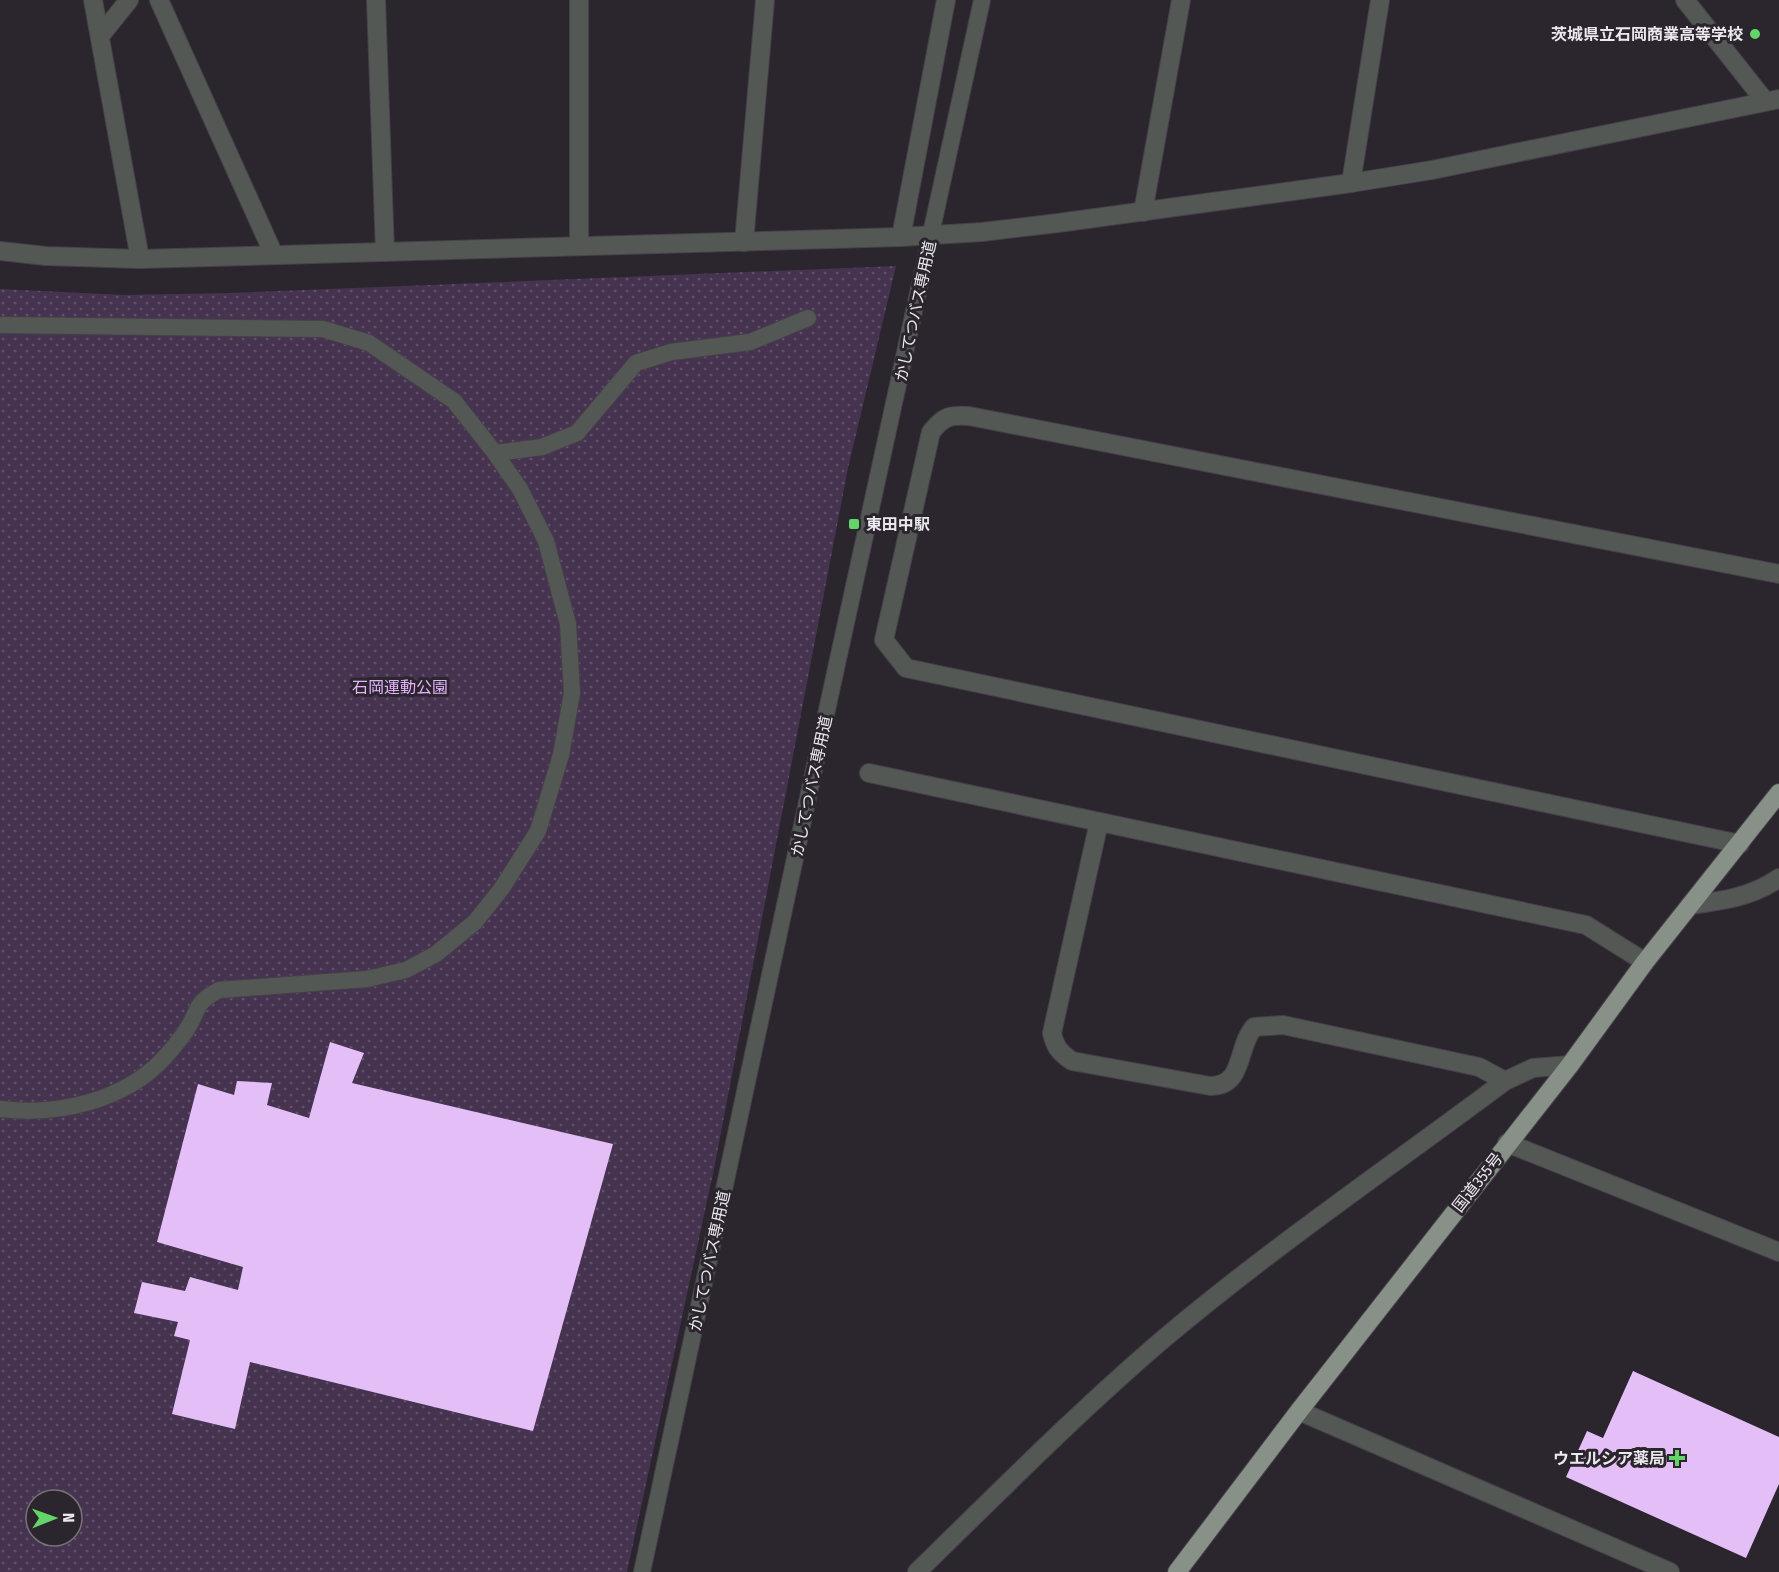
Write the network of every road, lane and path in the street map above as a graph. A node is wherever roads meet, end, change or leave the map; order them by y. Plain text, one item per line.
1 (93, 0) edge
2 (129, 0) edge
3 (159, 0) edge
4 (376, 0) edge
5 (579, 0) edge
6 (765, 0) edge
7 (946, 0) edge
8 (982, 0) edge
9 (1181, 0) edge
10 (1380, 0) edge
11 (1685, 0) edge
12 (100, 36) junction
13 (1772, 100) edge
14 (1351, 183) junction
15 (1143, 212) junction
16 (931, 236) junction
17 (901, 237) junction
18 (744, 242) junction
19 (579, 246) junction
20 (0, 251) edge
21 (385, 252) junction
22 (274, 255) junction
23 (140, 259) junction
24 (808, 318) dead end
25 (0, 325) edge
26 (495, 453) junction
27 (1779, 574) edge
28 (869, 773) dead end
29 (1779, 793) edge
30 (1099, 822) junction
31 (1740, 844) junction
32 (1779, 878) edge
33 (1690, 905) junction
34 (1645, 962) junction
35 (1569, 1065) junction
36 (1505, 1081) junction
37 (0, 1109) edge
38 (1508, 1143) junction
39 (1779, 1252) edge
40 (1299, 1411) junction
41 (642, 1572) edge
42 (917, 1572) edge
43 (1177, 1572) edge
44 (1670, 1572) edge

1 - 12 street
2 - 12 street
3 - 22 street
4 - 21 street
5 - 19 street
6 - 18 street
7 - 17 street
8 - 16 lane, かしてつバス専用道
9 - 15 street
10 - 14 street
11 - 13 street
12 - 23 street
13 - 14 street
14 - 15 street
15 - 16 street
16 - 17 street
16 - 41 lane, かしてつバス専用道
17 - 18 street
18 - 19 street
19 - 21 street
20 - 23 street
21 - 22 street
22 - 23 street
24 - 26 lane
25 - 26 lane
26 - 37 lane
27 - 31 street
28 - 30 street
29 - 31 highway, 国道355号
30 - 34 street
30 - 36 street
31 - 33 highway, 国道355号
32 - 33 street
33 - 34 highway, 国道355号
34 - 35 highway, 国道355号
35 - 36 street
35 - 38 highway, 国道355号
36 - 42 street
38 - 39 street
38 - 40 highway, 国道355号
40 - 43 highway, 国道355号
40 - 44 street

